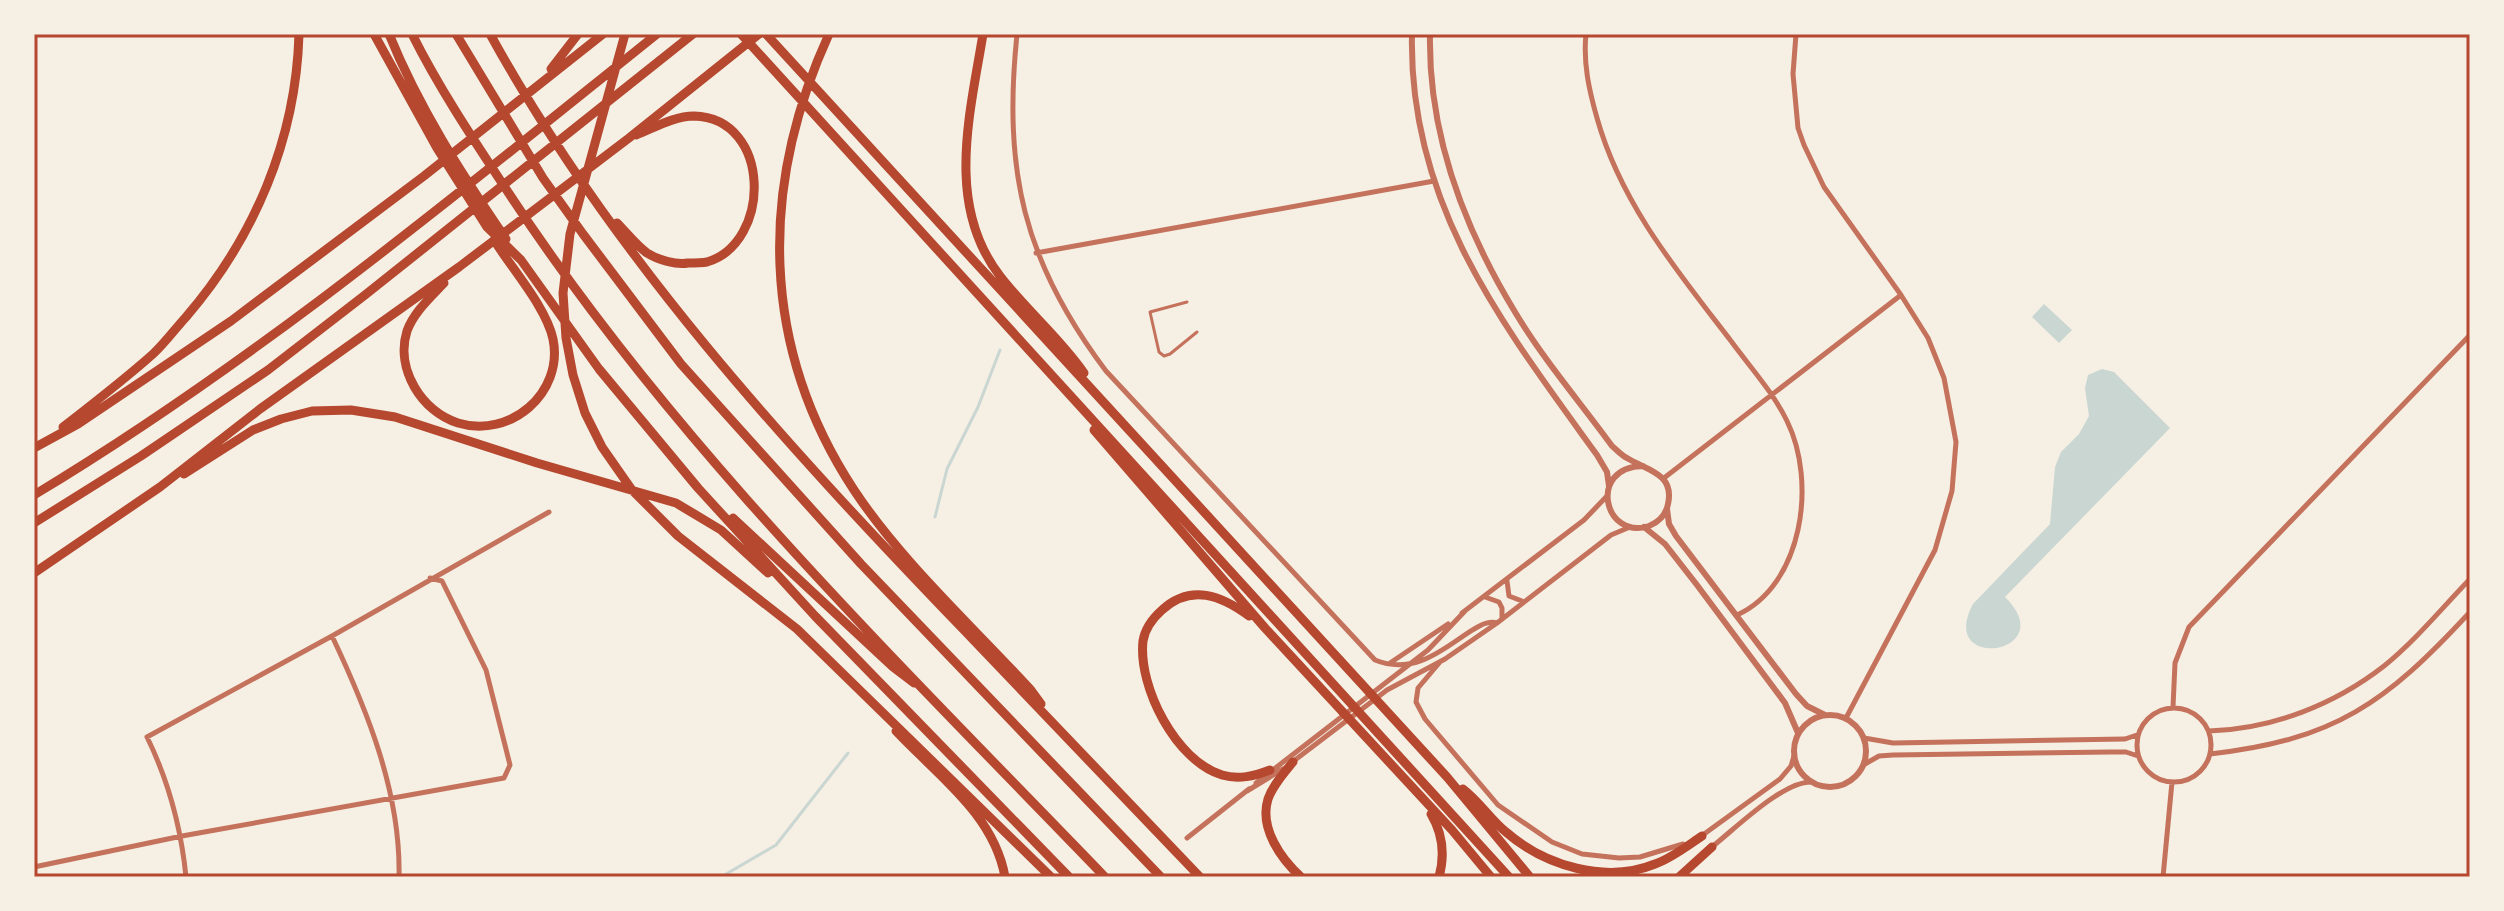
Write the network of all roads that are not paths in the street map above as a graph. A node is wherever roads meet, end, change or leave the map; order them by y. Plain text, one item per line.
1 (299, 34) edge
2 (374, 34) edge
3 (389, 34) edge
4 (412, 34) edge
5 (456, 34) edge
6 (490, 34) edge
7 (497, 34) edge
8 (578, 34) edge
9 (603, 34) edge
10 (625, 34) edge
11 (657, 34) edge
12 (693, 34) edge
13 (741, 34) edge
14 (759, 34) edge
15 (766, 34) edge
16 (829, 34) edge
17 (983, 34) edge
18 (1017, 34) edge
19 (1412, 34) edge
20 (1430, 34) edge
21 (1586, 34) edge
22 (1796, 34) edge
23 (508, 66) junction
24 (546, 77) junction
25 (629, 138) junction
26 (1434, 181) junction
27 (597, 203) junction
28 (487, 227) junction
29 (1036, 253) junction
30 (521, 260) junction
31 (459, 267) junction
32 (1901, 295) junction
33 (1187, 302) dead end
34 (1197, 332) dead end
35 (2470, 335) edge
36 (1033, 357) junction
37 (1772, 395) junction
38 (1107, 405) junction
39 (39, 445) edge
40 (1643, 466) junction
41 (1664, 478) junction
42 (1609, 486) junction
43 (160, 487) junction
44 (698, 488) junction
45 (34, 495) edge
46 (1607, 496) junction
47 (1667, 509) junction
48 (549, 512) dead end
49 (34, 523) edge
50 (1631, 527) junction
51 (1644, 527) junction
52 (34, 573) edge
53 (430, 578) junction
54 (2470, 579) edge
55 (1507, 580) junction
56 (1485, 597) junction
57 (1523, 601) junction
58 (1465, 611) junction
59 (2470, 612) edge
60 (1737, 615) junction
61 (815, 616) junction
62 (1499, 621) junction
63 (1265, 628) junction
64 (332, 636) junction
65 (814, 645) junction
66 (1440, 662) junction
67 (1389, 663) junction
68 (1412, 663) junction
69 (939, 703) junction
70 (2173, 707) junction
71 (1825, 715) junction
72 (1846, 718) junction
73 (1339, 722) junction
74 (2209, 731) junction
75 (1062, 733) junction
76 (1798, 733) junction
77 (2137, 735) junction
78 (1864, 738) junction
79 (2210, 754) junction
80 (1794, 756) junction
81 (2138, 756) junction
82 (1293, 762) junction
83 (1865, 764) junction
84 (1270, 770) junction
85 (1447, 777) junction
86 (1811, 782) junction
87 (2172, 782) junction
88 (1247, 791) junction
89 (1421, 797) junction
90 (391, 799) junction
91 (182, 836) junction
92 (1702, 836) junction
93 (1187, 838) dead end
94 (1712, 847) joint
95 (34, 867) edge
96 (186, 877) edge
97 (399, 877) edge
98 (1005, 877) edge
99 (1051, 877) edge
100 (1069, 877) edge
101 (1105, 877) edge
102 (1161, 877) edge
103 (1200, 877) edge
104 (1301, 877) edge
105 (1439, 877) edge
106 (1491, 877) edge
107 (1509, 877) edge
108 (1530, 877) edge
109 (1679, 877) edge
110 (2163, 877) edge

1 - 39 highway
2 - 28 highway
3 - 30 highway
4 - 69 highway
5 - 102 highway
6 - 23 highway
7 - 23 highway
8 - 24 highway
9 - 24 highway
10 - 65 highway
11 - 45 highway
12 - 49 highway
13 - 36 highway
14 - 25 highway
15 - 38 highway
16 - 75 highway
17 - 38 highway
18 - 29 street
19 - 26 street
20 - 40 street
21 - 37 street
22 - 32 street
23 - 27 highway
24 - 39 highway
25 - 27 highway
25 - 31 highway
26 - 29 street
26 - 42 street
27 - 75 highway
28 - 30 highway
28 - 31 highway
29 - 67 street
30 - 44 highway
31 - 43 highway
32 - 37 street
32 - 72 street
33 - 34 lane
35 - 70 street
36 - 63 highway
36 - 107 highway
37 - 41 street
37 - 60 street
38 - 85 highway
40 - 41 street
40 - 42 street
41 - 47 street
42 - 46 street
43 - 52 highway
43 - 61 highway
44 - 61 highway
44 - 69 highway
46 - 50 street
46 - 55 street
47 - 51 street
47 - 60 street
48 - 53 street
50 - 51 street
50 - 57 street
51 - 76 street
53 - 64 street
53 - 90 street
54 - 74 street
55 - 56 street
55 - 57 street
56 - 58 street
56 - 62 street
57 - 62 street
58 - 67 street
58 - 68 street
59 - 79 street
60 - 71 street
61 - 100 highway
62 - 66 street
62 - 68 street
63 - 84 highway
63 - 89 highway
64 - 90 street
64 - 91 street
65 - 98 highway
65 - 99 highway
66 - 73 street
66 - 92 street
67 - 68 street
68 - 73 street
69 - 101 highway
70 - 74 street
70 - 77 street
71 - 72 street
71 - 76 street
72 - 78 street
73 - 82 street
73 - 84 street
74 - 79 street
75 - 103 highway
76 - 80 street
77 - 78 street
77 - 81 street
78 - 83 street
79 - 87 street
80 - 86 street
80 - 92 street
81 - 83 street
81 - 87 street
82 - 88 street
82 - 104 highway
83 - 86 street
84 - 88 street
85 - 92 highway
85 - 108 highway
86 - 94 street
87 - 110 street
88 - 93 street
89 - 105 highway
89 - 106 highway
90 - 91 street
90 - 97 street
91 - 95 street
91 - 96 street
94 - 109 highway

